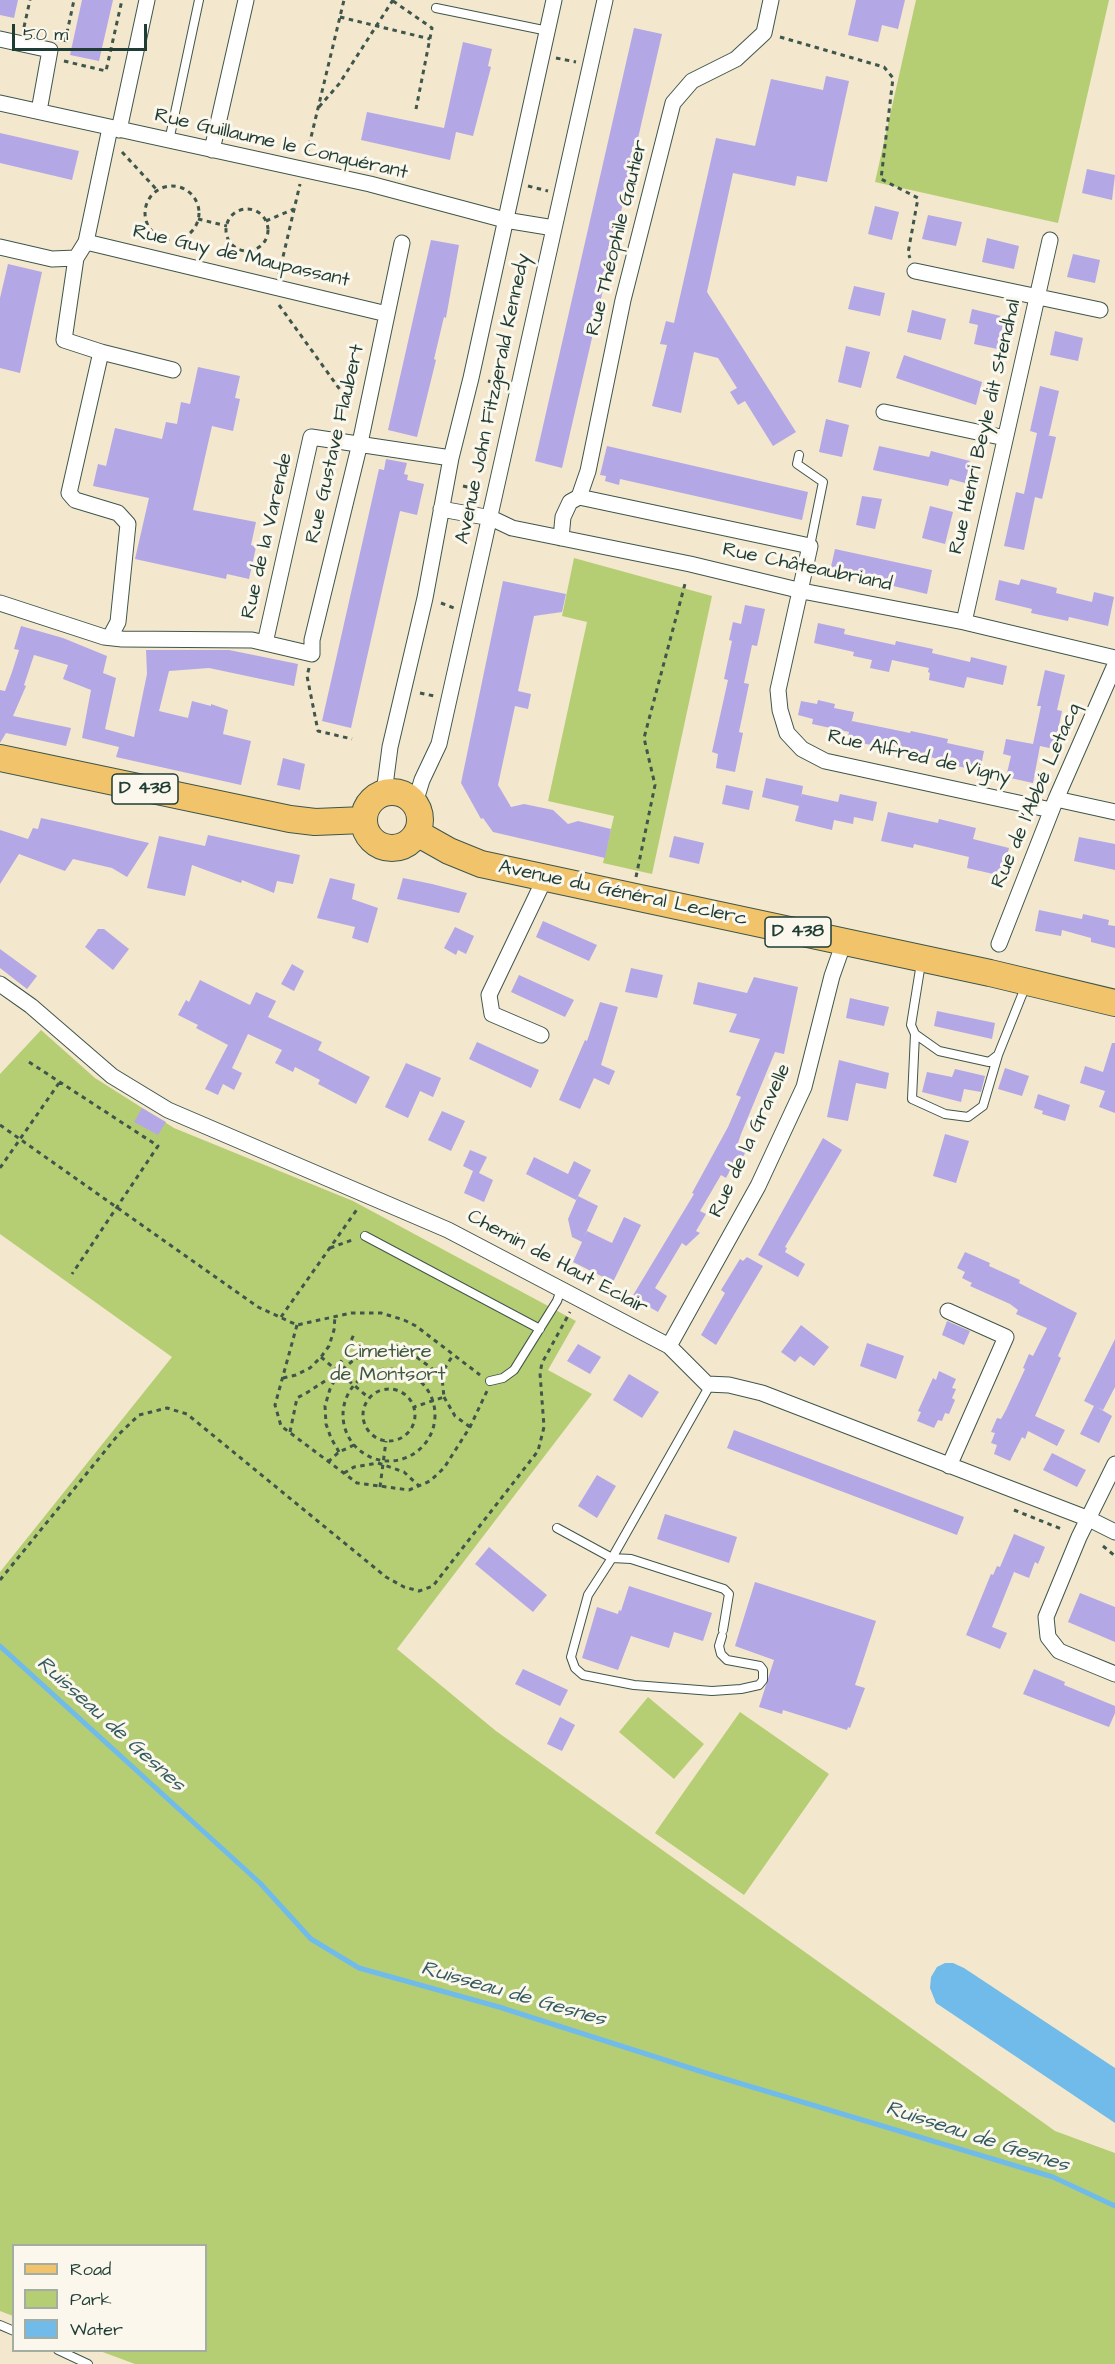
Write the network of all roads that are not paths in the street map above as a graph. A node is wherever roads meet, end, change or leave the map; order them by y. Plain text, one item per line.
1 (147, 0) edge
2 (199, 0) edge
3 (246, 0) edge
4 (554, 0) edge
5 (605, 0) edge
6 (771, 0) edge
7 (436, 8) dead end
8 (548, 31) junction
9 (0, 39) edge
10 (0, 103) edge
11 (39, 111) junction
12 (115, 129) junction
13 (169, 141) junction
14 (212, 150) junction
15 (505, 220) junction
16 (554, 228) junction
17 (1050, 240) dead end
18 (86, 242) junction
19 (402, 243) dead end
20 (0, 247) edge
21 (76, 258) junction
22 (915, 271) road end
23 (1037, 296) junction
24 (1100, 310) dead end
25 (387, 314) junction
26 (101, 352) junction
27 (173, 370) dead end
28 (884, 412) dead end
29 (1005, 438) junction
30 (360, 443) junction
31 (799, 455) dead end
32 (451, 458) junction
33 (579, 497) junction
34 (441, 509) junction
35 (491, 518) junction
36 (561, 538) junction
37 (810, 546) junction
38 (802, 591) junction
39 (0, 603) edge
40 (964, 622) junction
41 (110, 637) junction
42 (265, 643) junction
43 (1115, 658) edge
44 (1115, 665) edge
45 (0, 758) edge
46 (384, 793) junction
47 (415, 803) junction
48 (1054, 805) junction
49 (1115, 812) edge
50 (364, 820) junction
51 (417, 833) junction
52 (545, 878) junction
53 (844, 942) junction
54 (999, 944) dead end
55 (922, 959) junction
56 (1027, 982) junction
57 (0, 984) edge
58 (1115, 1003) edge
59 (915, 1034) junction
60 (541, 1035) dead end
61 (998, 1055) junction
62 (365, 1236) road end
63 (561, 1290) junction
64 (948, 1311) dead end
65 (540, 1329) junction
66 (669, 1346) junction
67 (490, 1381) road end
68 (711, 1385) junction
69 (1115, 1464) edge
70 (949, 1466) junction
71 (1089, 1519) junction
72 (557, 1528) dead end
73 (1115, 1532) edge
74 (612, 1558) junction
75 (1115, 1674) edge
76 (62, 2352) edge
77 (88, 2364) edge

1 - 12 street
2 - 13 lane
3 - 14 street
4 - 8 street, Avenue John Fitzgerald Kennedy
5 - 16 street, Avenue John Fitzgerald Kennedy
6 - 33 street, Rue Théophile Gautier
7 - 8 lane
8 - 15 street, Avenue John Fitzgerald Kennedy
9 - 11 street
10 - 11 street, Rue Guillaume le Conquérant
11 - 12 street, Rue Guillaume le Conquérant
12 - 13 street, Rue Guillaume le Conquérant
12 - 18 street
13 - 14 street, Rue Guillaume le Conquérant
14 - 15 street, Rue Guillaume le Conquérant
15 - 16 street, Rue Guillaume le Conquérant
15 - 32 street, Avenue John Fitzgerald Kennedy
16 - 35 street, Avenue John Fitzgerald Kennedy
17 - 23 street, Rue Henri Beyle dit Stendhal
18 - 21 street
18 - 25 street, Rue Guy de Maupassant
19 - 25 street, Rue Gustave Flaubert
20 - 21 street
21 - 26 street
22 - 23 street
23 - 24 street
23 - 29 street, Rue Henri Beyle dit Stendhal
25 - 30 street, Rue Gustave Flaubert
26 - 27 street
26 - 41 street
28 - 29 street
29 - 40 street, Rue Henri Beyle dit Stendhal
30 - 32 street
30 - 42 street, Rue de la Varende
30 - 42 street, Rue Gustave Flaubert
31 - 37 lane
32 - 34 street, Avenue John Fitzgerald Kennedy
33 - 36 street, Rue Théophile Gautier
33 - 37 street
34 - 35 street, Rue Châteaubriand
34 - 46 street, Avenue John Fitzgerald Kennedy
35 - 36 street, Rue Châteaubriand
35 - 47 street, Avenue John Fitzgerald Kennedy
36 - 38 street, Rue Châteaubriand
37 - 38 street, Rue Alfred de Vigny
38 - 40 street, Rue Châteaubriand
38 - 48 street, Rue Alfred de Vigny
39 - 41 street
40 - 43 street, Rue Châteaubriand
41 - 42 street
44 - 48 street, Rue de l'Abbé Letacq
45 - 50 main road, D 438
46 - 47 main road
46 - 50 main road
47 - 51 main road
48 - 49 street, Rue Alfred de Vigny
48 - 54 street, Rue de l'Abbé Letacq
50 - 51 main road
51 - 52 main road, Avenue du Général Leclerc / D 438
52 - 53 main road, Avenue du Général Leclerc / D 438
52 - 60 street
53 - 55 main road, Avenue du Général Leclerc / D 438
53 - 66 street, Rue de la Gravelle
55 - 56 main road, Avenue du Général Leclerc / D 438
55 - 59 lane
56 - 58 main road, Avenue du Général Leclerc / D 438
56 - 61 lane
57 - 63 street, Chemin de Haut Eclair
59 - 61 lane
59 - 61 lane
62 - 65 lane
63 - 65 lane
63 - 66 street, Chemin de Haut Eclair
64 - 70 street
65 - 67 lane
66 - 68 street, Chemin de Haut Eclair
68 - 70 street
68 - 74 lane
69 - 71 street
70 - 71 street
71 - 73 street
71 - 75 street
72 - 74 lane
74 - 74 lane
76 - 77 lane

